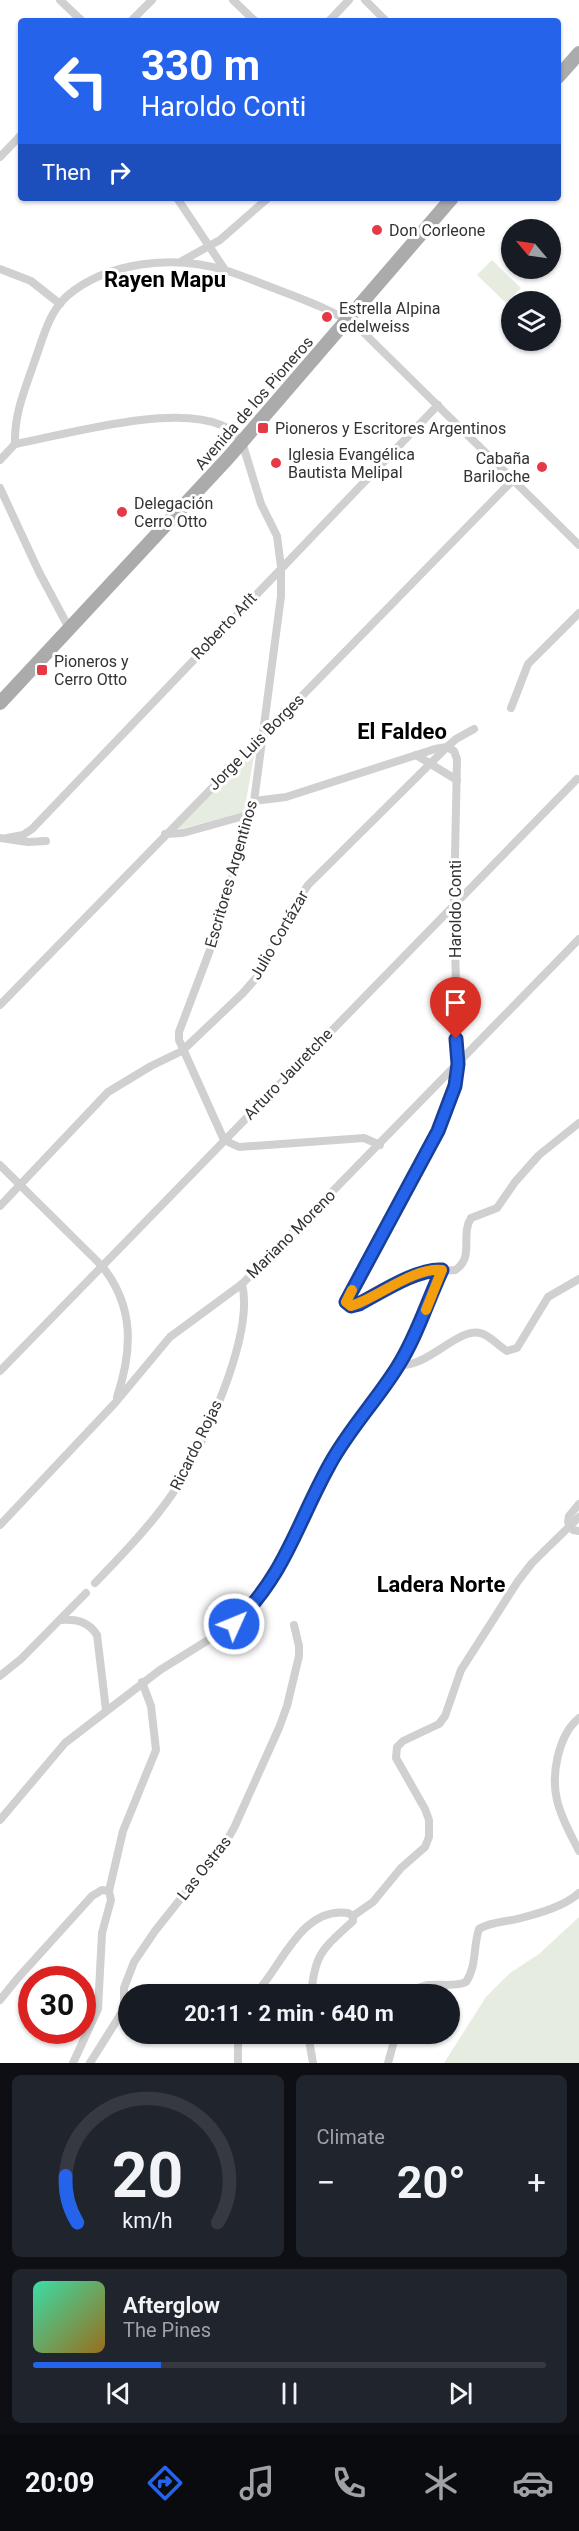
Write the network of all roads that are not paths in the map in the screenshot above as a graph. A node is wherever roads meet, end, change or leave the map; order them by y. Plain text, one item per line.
1 (60, 0) edge
2 (152, 0) edge
3 (233, 0) edge
4 (349, 0) edge
5 (365, 0) edge
6 (79, 18) edge
7 (134, 18) edge
8 (252, 18) edge
9 (332, 18) edge
10 (383, 18) edge
11 (579, 53) edge
12 (561, 74) edge
13 (18, 138) edge
14 (0, 157) edge
15 (179, 201) edge
16 (265, 201) edge
17 (449, 201) edge
18 (210, 248) junction
19 (182, 261) junction
20 (0, 269) edge
21 (225, 270) junction
22 (60, 304) junction
23 (348, 320) junction
24 (438, 405) junction
25 (242, 442) junction
26 (15, 444) junction
27 (0, 460) edge
28 (513, 480) junction
29 (0, 488) edge
30 (579, 545) edge
31 (281, 567) junction
32 (579, 613) edge
33 (70, 630) junction
34 (0, 703) edge
35 (511, 708) dead end
36 (474, 729) dead end
37 (264, 734) junction
38 (447, 747) junction
39 (416, 755) junction
40 (431, 765) junction
41 (577, 778) dead end
42 (457, 780) junction
43 (254, 801) junction
44 (251, 814) junction
45 (165, 834) junction
46 (3, 838) edge
47 (46, 841) dead end
48 (454, 906) junction
49 (579, 939) edge
50 (0, 1005) edge
51 (182, 1051) junction
52 (458, 1064) junction
53 (579, 1123) edge
54 (224, 1140) junction
55 (380, 1145) junction
56 (0, 1165) edge
57 (20, 1185) junction
58 (0, 1206) edge
59 (102, 1266) junction
60 (442, 1270) junction
61 (579, 1280) edge
62 (242, 1284) junction
63 (399, 1365) junction
64 (0, 1371) edge
65 (115, 1403) junction
66 (579, 1504) edge
67 (579, 1516) edge
68 (0, 1525) edge
69 (569, 1526) junction
70 (579, 1531) edge
71 (95, 1582) dead end
72 (86, 1593) dead end
73 (60, 1620) junction
74 (294, 1625) dead end
75 (0, 1676) edge
76 (142, 1682) junction
77 (106, 1710) junction
78 (579, 1718) edge
79 (0, 1820) edge
80 (579, 1851) edge
81 (109, 1891) junction
82 (579, 1893) edge
83 (353, 1916) junction
84 (263, 1984) edge
85 (312, 1984) edge
86 (459, 1984) edge
87 (0, 2000) edge
88 (238, 2044) edge
89 (310, 2044) edge
90 (393, 2044) edge
91 (73, 2063) edge
92 (90, 2063) edge
93 (238, 2063) edge
94 (314, 2063) edge
95 (388, 2063) edge

1 - 6 street
2 - 7 street
3 - 8 street
4 - 9 street
5 - 10 street
11 - 12 main road
13 - 14 street
15 - 18 street
16 - 18 street
17 - 23 main road, Avenida de los Pioneros
18 - 19 street
18 - 21 street
19 - 21 street
19 - 22 street
20 - 22 street
21 - 23 street
22 - 26 street
23 - 24 street
23 - 25 main road, Avenida de los Pioneros
24 - 28 street
24 - 31 street, Roberto Arlt
25 - 26 street
25 - 31 street, Escritores Argentinos
25 - 33 main road, Avenida de los Pioneros
26 - 27 street
28 - 30 street
28 - 37 street, Jorge Luis Borges
29 - 33 street
31 - 37 street, Escritores Argentinos
31 - 46 street, Roberto Arlt
32 - 35 street
33 - 34 main road, Avenida de los Pioneros
36 - 38 street, Julio Cortázar
37 - 43 street, Escritores Argentinos
37 - 45 street, Jorge Luis Borges
38 - 39 street
38 - 40 street, Julio Cortázar
38 - 42 street, Haroldo Conti
39 - 40 street
39 - 43 street
40 - 42 street
40 - 51 street, Julio Cortázar
41 - 48 street, Arturo Jauretche
42 - 48 street, Haroldo Conti
43 - 44 street, Escritores Argentinos
44 - 45 street
44 - 51 street, Escritores Argentinos
45 - 50 street, Jorge Luis Borges
46 - 47 street
48 - 52 street, Haroldo Conti
48 - 54 street, Arturo Jauretche
49 - 52 street, Mariano Moreno
51 - 54 street, Escritores Argentinos
51 - 57 street, Julio Cortázar
52 - 55 street, Mariano Moreno
52 - 60 street, Haroldo Conti
53 - 60 street
54 - 55 street
54 - 59 street, Arturo Jauretche
55 - 62 street, Mariano Moreno
56 - 57 street
57 - 58 street, Julio Cortázar
57 - 59 street
59 - 64 street, Arturo Jauretche
59 - 65 street
60 - 63 street
61 - 63 street
62 - 65 street, Mariano Moreno
62 - 71 street, Ricardo Rojas
63 - 76 street
65 - 68 street, Mariano Moreno
66 - 69 street
67 - 69 street
69 - 70 street
69 - 83 street
72 - 73 street
73 - 75 street
73 - 77 street
74 - 92 street, Las Ostras
76 - 77 street
76 - 81 street
77 - 79 street
78 - 80 street
81 - 87 street
81 - 91 street
82 - 86 street
83 - 84 street
83 - 85 street
88 - 93 street
89 - 94 street
90 - 95 street

